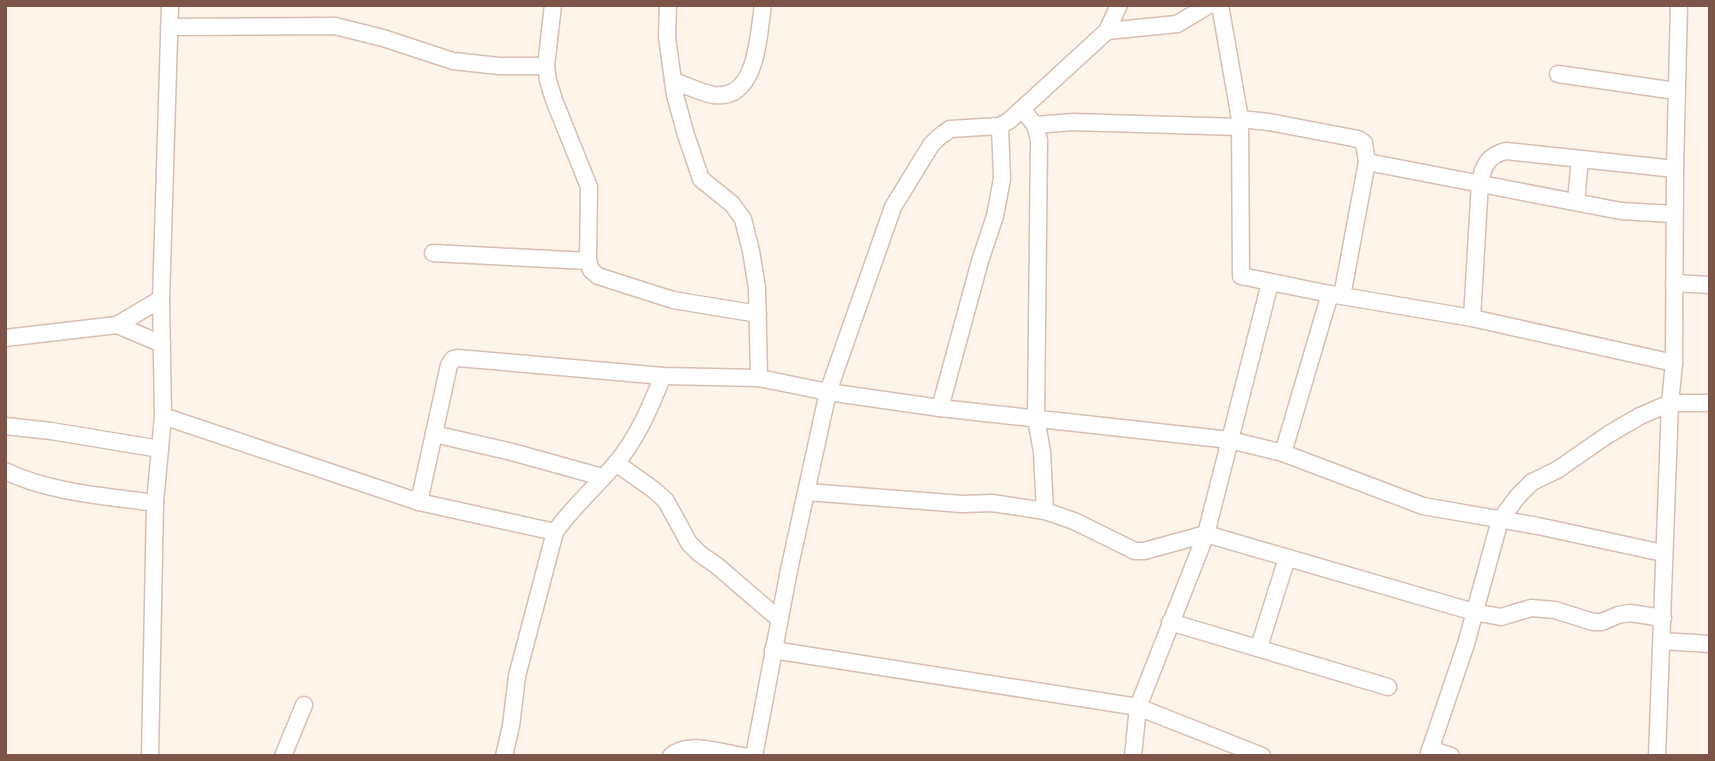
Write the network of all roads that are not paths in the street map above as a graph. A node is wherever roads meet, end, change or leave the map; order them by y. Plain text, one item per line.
1 (170, 5) edge
2 (553, 5) edge
3 (668, 5) edge
4 (763, 5) edge
5 (1119, 5) edge
6 (1209, 5) edge
7 (1220, 5) edge
8 (1679, 5) edge
9 (169, 27) junction
10 (1107, 31) junction
11 (546, 66) junction
12 (1558, 74) dead end
13 (673, 81) junction
14 (1676, 91) junction
15 (1022, 109) junction
16 (1240, 123) junction
17 (1035, 125) junction
18 (1000, 126) junction
19 (1580, 159) junction
20 (1367, 162) junction
21 (1675, 169) junction
22 (1480, 182) junction
23 (1576, 201) junction
24 (1674, 214) junction
25 (433, 253) dead end
26 (588, 261) junction
27 (1270, 283) junction
28 (1674, 283) junction
29 (1710, 285) edge
30 (1336, 295) junction
31 (161, 299) junction
32 (758, 314) junction
33 (1472, 318) junction
34 (117, 325) junction
35 (5, 338) edge
36 (162, 344) junction
37 (1674, 363) junction
38 (663, 376) junction
39 (759, 378) junction
40 (828, 392) junction
41 (1670, 403) junction
42 (1710, 403) edge
43 (940, 408) junction
44 (163, 416) junction
45 (1036, 418) junction
46 (5, 426) edge
47 (434, 434) junction
48 (1230, 440) junction
49 (160, 449) junction
50 (1283, 453) junction
51 (616, 463) junction
52 (5, 471) edge
53 (602, 477) junction
54 (807, 492) junction
55 (419, 502) junction
56 (155, 503) junction
57 (1045, 511) junction
58 (1500, 520) junction
59 (555, 532) junction
60 (1206, 534) junction
61 (1663, 553) junction
62 (1287, 558) junction
63 (1474, 612) junction
64 (1663, 618) junction
65 (779, 619) junction
66 (1170, 622) junction
67 (1662, 641) junction
68 (1710, 644) edge
69 (1259, 648) junction
70 (773, 650) junction
71 (1388, 687) dead end
72 (304, 705) dead end
73 (1138, 707) junction
74 (1429, 753) edge
75 (150, 756) edge
76 (283, 756) edge
77 (504, 756) edge
78 (671, 756) edge
79 (743, 756) edge
80 (754, 756) edge
81 (1133, 756) edge
82 (1262, 756) edge
83 (1451, 756) edge
84 (1657, 756) edge

1 - 9 street
2 - 11 street
3 - 13 street
4 - 13 street
5 - 10 street
6 - 10 street
7 - 16 street
8 - 14 street
9 - 11 street
9 - 31 street
10 - 15 street
11 - 26 street
12 - 14 street
13 - 32 street
14 - 21 street
15 - 17 street
15 - 18 street
16 - 17 street
16 - 20 street
16 - 27 street
17 - 45 street
18 - 40 street
18 - 43 street
19 - 21 street
19 - 22 street
19 - 23 street
20 - 22 street
20 - 30 street
21 - 24 street
22 - 23 street
22 - 33 street
23 - 24 street
24 - 28 street
25 - 26 street
26 - 32 street
27 - 30 street
27 - 48 street
28 - 29 street
28 - 37 street
30 - 33 street
30 - 50 street
31 - 34 street
31 - 36 street
32 - 39 street
33 - 37 street
34 - 35 street
34 - 36 street
36 - 44 street
37 - 41 street
38 - 39 street
38 - 47 street
38 - 51 street
39 - 40 street
40 - 43 street
40 - 54 street
41 - 42 street
41 - 58 street
41 - 61 street
43 - 45 street
44 - 49 street
44 - 55 street
45 - 48 street
45 - 57 street
46 - 49 street
47 - 53 street
47 - 55 street
48 - 50 street
48 - 60 street
49 - 56 street
50 - 58 street
51 - 53 street
51 - 65 street
52 - 56 street
53 - 59 street
54 - 57 street
54 - 65 street
55 - 59 street
56 - 75 street
57 - 60 street
58 - 61 street
58 - 63 street
59 - 77 street
60 - 62 street
60 - 66 street
61 - 64 street
62 - 63 street
62 - 69 street
63 - 64 street
63 - 74 street
64 - 67 street
65 - 70 street
66 - 69 street
66 - 73 street
67 - 68 street
67 - 84 street
69 - 71 street
70 - 73 street
70 - 80 street
72 - 76 street
73 - 81 street
73 - 82 street
74 - 83 street
78 - 79 street

